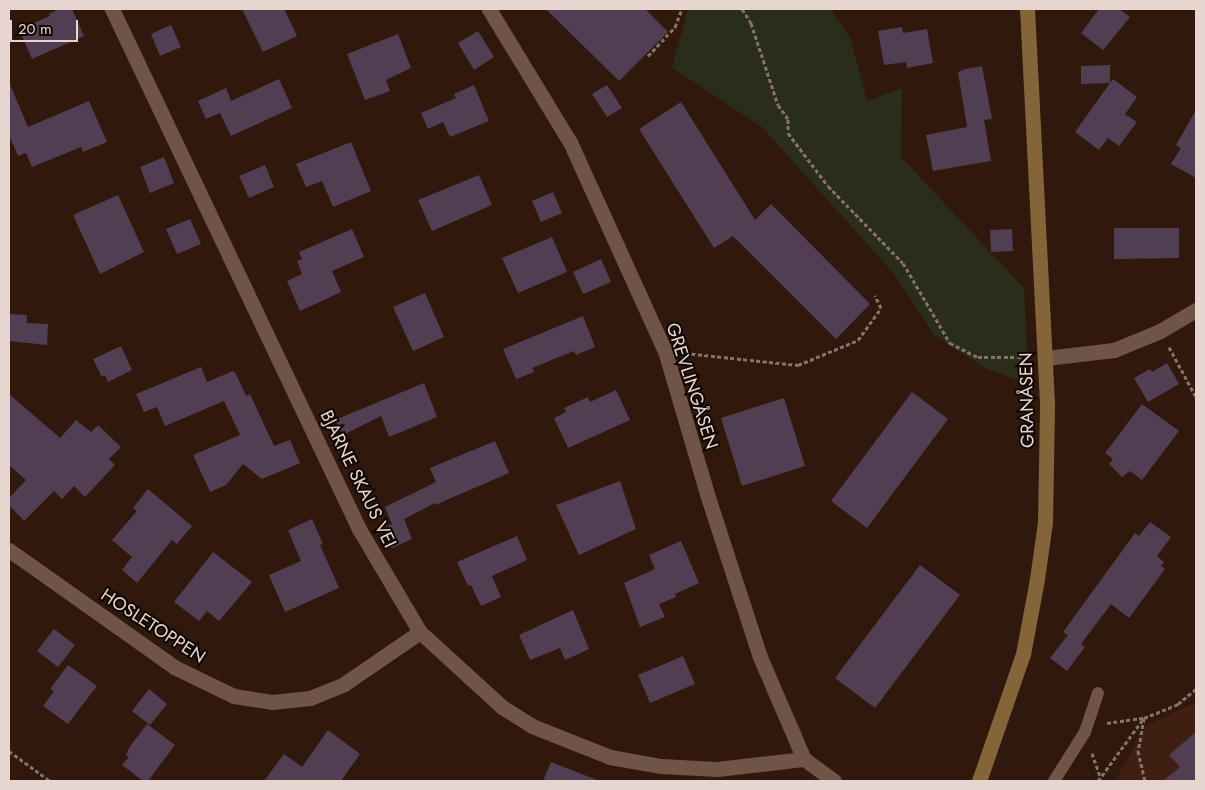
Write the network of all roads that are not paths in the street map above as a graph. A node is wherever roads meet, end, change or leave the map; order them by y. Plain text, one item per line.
1 (112, 9) edge
2 (489, 9) edge
3 (1027, 9) edge
4 (1196, 310) edge
5 (1046, 358) junction
6 (9, 550) edge
7 (420, 632) junction
8 (1098, 693) dead end
9 (804, 759) junction
10 (834, 781) edge
11 (979, 781) edge
12 (1054, 781) edge

1 - 7 street, BJARNE SKAUS VEI
2 - 9 street, GREVLINGÅSEN
3 - 5 street, GRANÅSEN
4 - 5 street
5 - 11 street, GRANÅSEN
6 - 7 street, HOSLETOPPEN
7 - 9 street, BJARNE SKAUS VEI
8 - 12 lane
9 - 10 street

